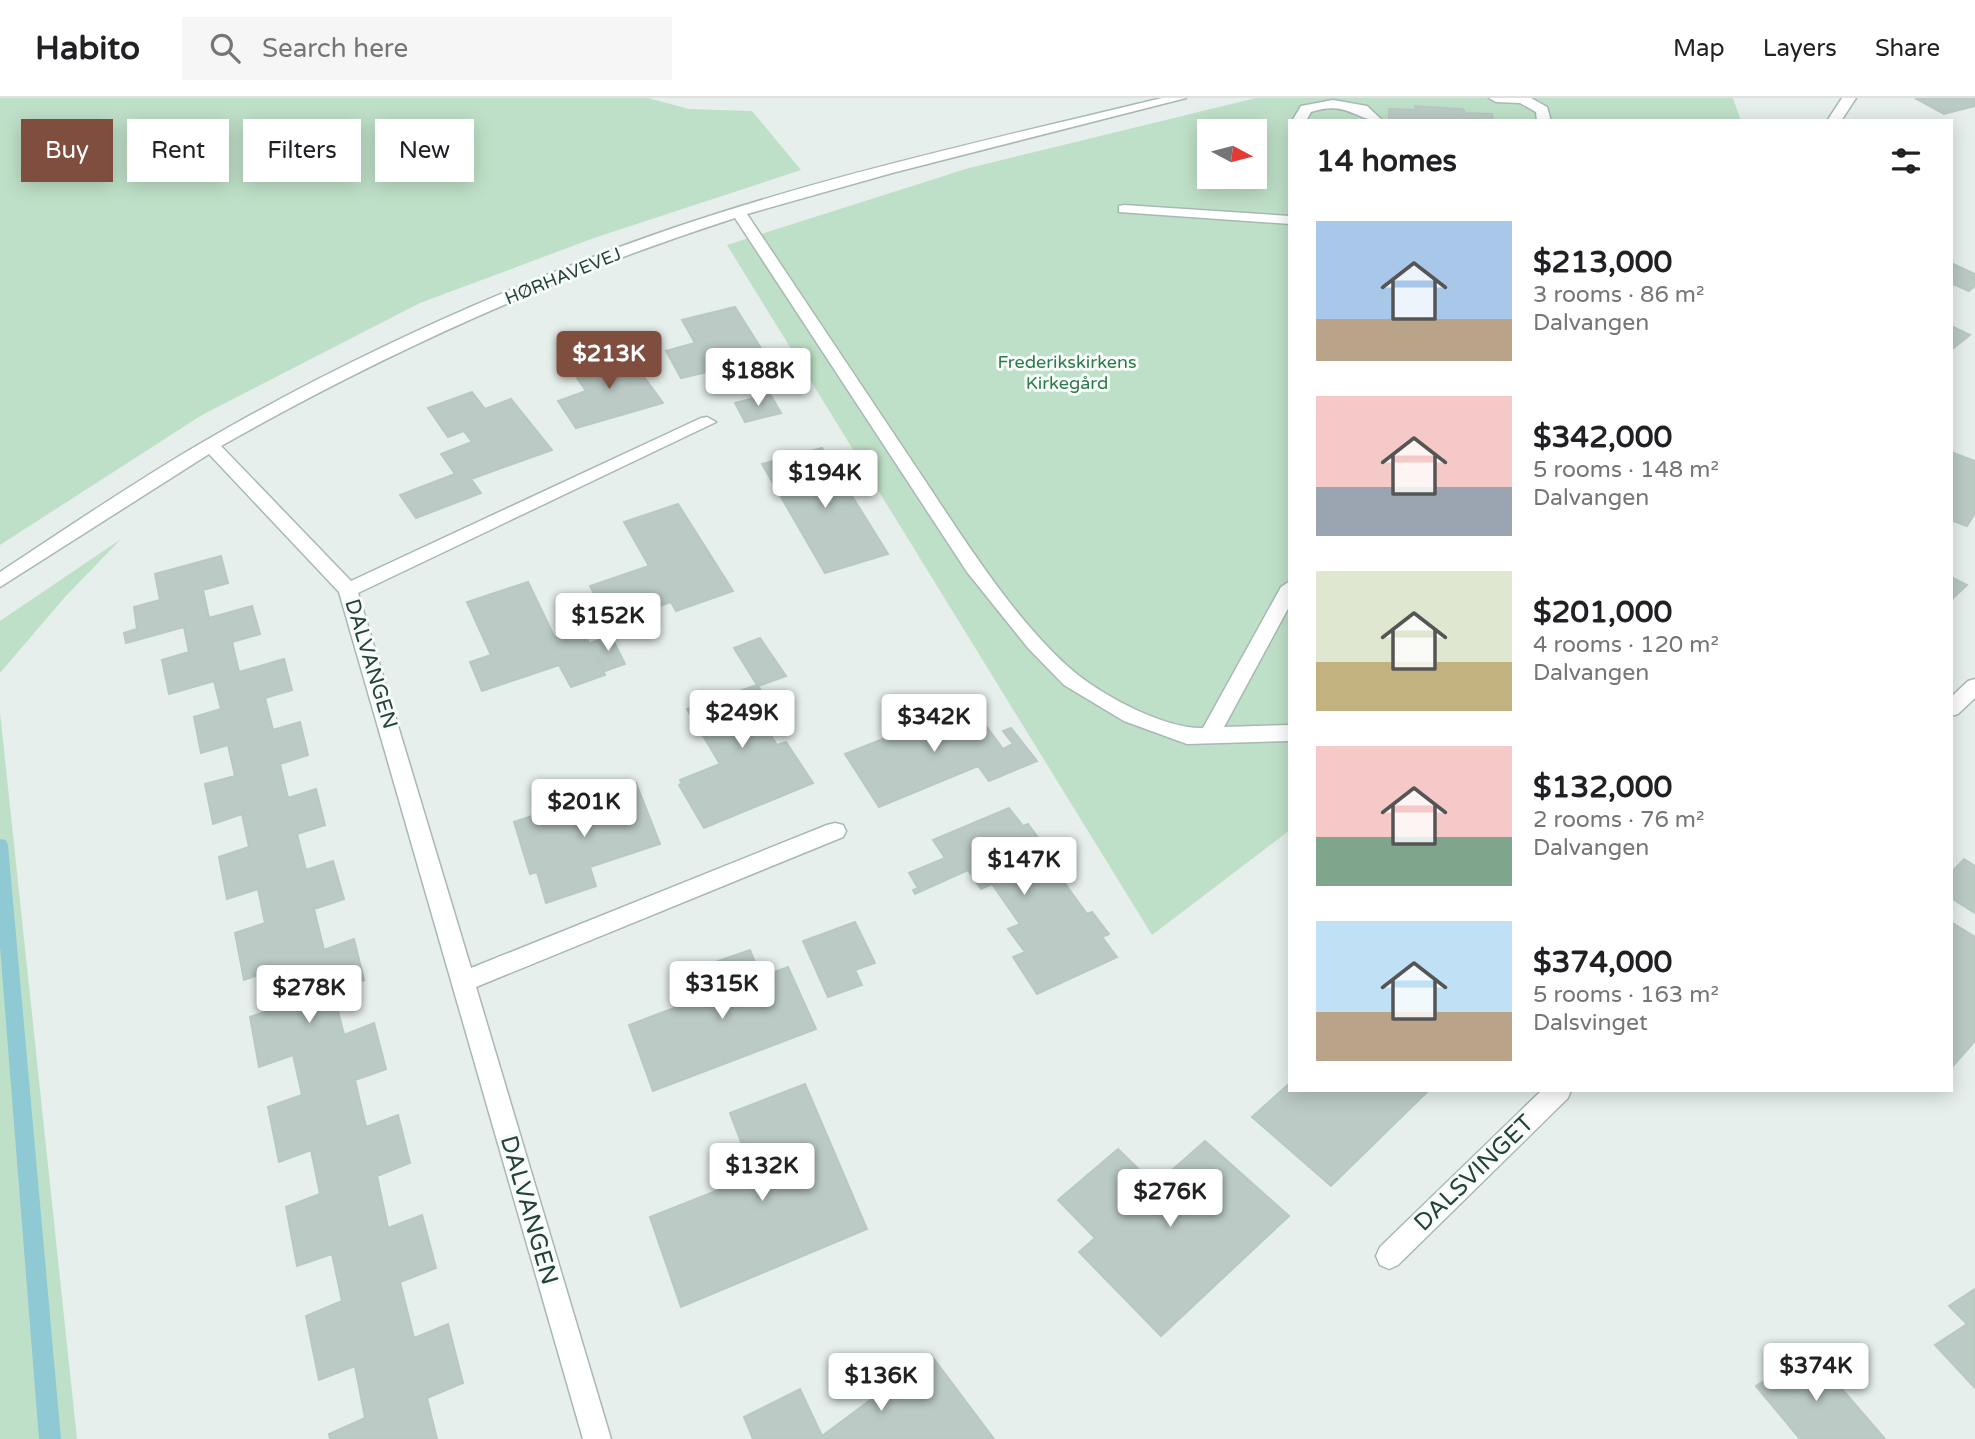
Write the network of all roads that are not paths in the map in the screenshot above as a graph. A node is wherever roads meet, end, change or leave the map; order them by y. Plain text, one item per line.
1 (1097, 98) edge
2 (1179, 98) edge
3 (1496, 98) edge
4 (1849, 98) edge
5 (1361, 103) edge
6 (1114, 114) junction
7 (1299, 119) edge
8 (1374, 119) edge
9 (1544, 119) edge
10 (1835, 119) edge
11 (1124, 209) dead end
12 (739, 213) junction
13 (1288, 220) edge
14 (708, 422) dead end
15 (210, 445) junction
16 (0, 581) edge
17 (348, 590) junction
18 (1288, 591) edge
19 (1975, 686) edge
20 (1953, 707) edge
21 (1288, 733) edge
22 (1208, 737) junction
23 (835, 831) dead end
24 (461, 982) junction
25 (1557, 1092) edge
26 (1389, 1256) dead end
27 (597, 1439) edge

1 - 6 street
2 - 6 street, HØRHAVEVEJ
3 - 9 street
4 - 10 street
5 - 7 street
5 - 8 street
6 - 12 street, HØRHAVEVEJ
11 - 13 street
12 - 15 street, HØRHAVEVEJ
12 - 22 street
14 - 17 street, DALVANGEN
15 - 16 street, HØRHAVEVEJ
15 - 17 street, DALVANGEN
17 - 24 street, DALVANGEN
18 - 22 street
19 - 20 street
21 - 22 street
23 - 24 street
24 - 27 street, DALVANGEN
25 - 26 street, DALSVINGET

